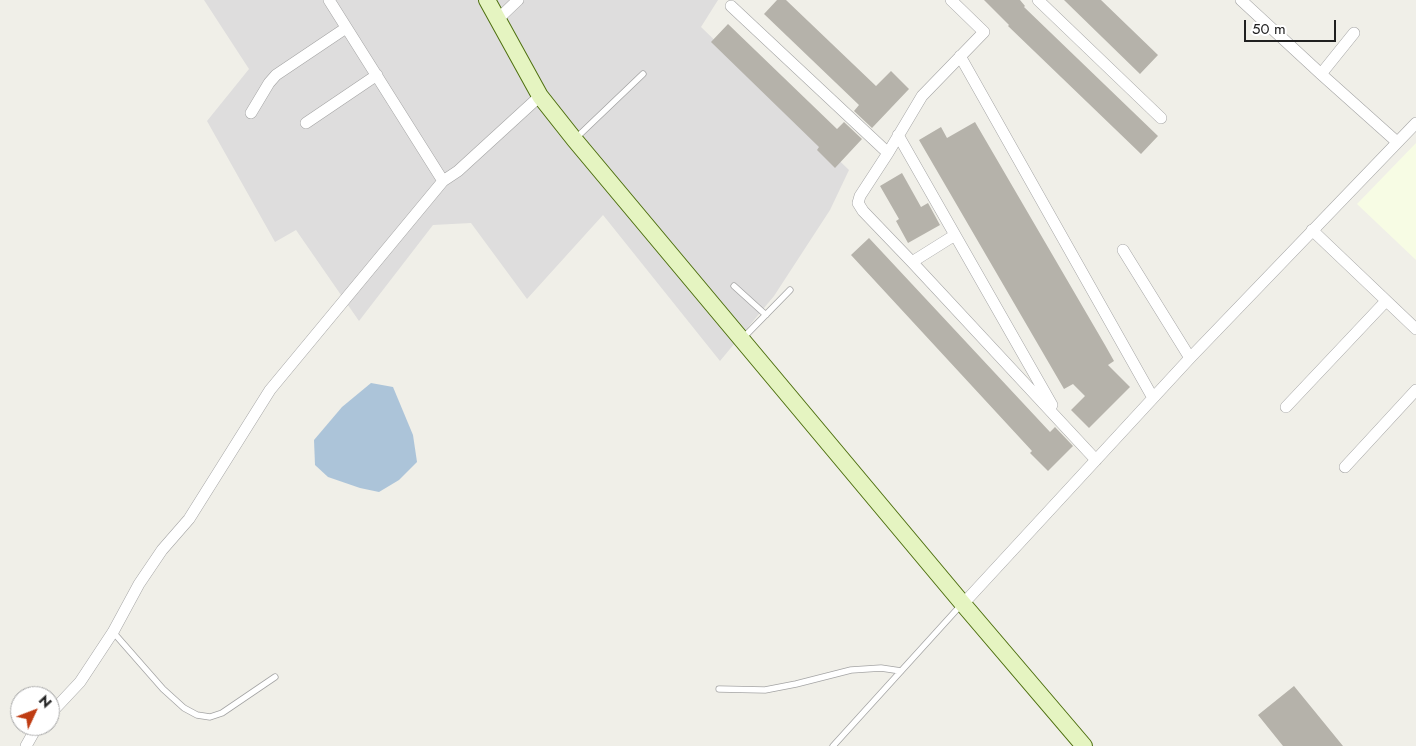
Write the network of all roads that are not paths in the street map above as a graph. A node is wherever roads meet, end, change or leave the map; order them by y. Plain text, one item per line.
1 (329, 0) edge
2 (487, 0) edge
3 (518, 0) edge
4 (951, 0) edge
5 (1038, 0) edge
6 (1241, 0) edge
7 (731, 6) dead end
8 (498, 19) junction
9 (346, 28) junction
10 (1354, 33) dead end
11 (960, 56) junction
12 (643, 74) dead end
13 (1321, 74) junction
14 (377, 75) junction
15 (540, 96) junction
16 (251, 113) dead end
17 (1161, 118) dead end
18 (306, 123) dead end
19 (1416, 123) edge
20 (898, 135) junction
21 (574, 139) junction
22 (1397, 142) junction
23 (888, 153) junction
24 (443, 181) junction
25 (1312, 230) junction
26 (955, 235) junction
27 (1124, 250) dead end
28 (912, 262) junction
29 (734, 286) dead end
30 (790, 290) dead end
31 (1386, 301) junction
32 (766, 315) junction
33 (1416, 329) edge
34 (742, 339) junction
35 (1190, 358) junction
36 (1416, 390) edge
37 (1153, 398) junction
38 (1286, 407) dead end
39 (1061, 422) junction
40 (1096, 460) junction
41 (1345, 467) dead end
42 (963, 604) junction
43 (113, 632) junction
44 (901, 671) junction
45 (275, 677) dead end
46 (719, 689) dead end
47 (60, 703) edge
48 (833, 746) edge
49 (1084, 746) edge

1 - 9 street
2 - 8 main road
3 - 8 street
4 - 11 street
5 - 17 street
6 - 13 street
7 - 23 street
8 - 15 main road
9 - 14 street
9 - 16 street
10 - 13 street
11 - 20 street
11 - 37 street
12 - 21 lane
13 - 22 street
14 - 18 street
14 - 24 street
15 - 21 main road
15 - 24 street
19 - 22 street
20 - 23 street
20 - 26 street
21 - 34 main road
22 - 25 street
23 - 28 street
24 - 43 street
25 - 31 street
25 - 35 street
26 - 28 street
26 - 39 street
27 - 35 street
28 - 39 street
29 - 32 lane
30 - 32 lane
31 - 33 street
31 - 38 street
32 - 34 lane
34 - 42 main road
35 - 37 street
36 - 41 street
37 - 40 street
39 - 40 street
40 - 42 street
42 - 44 lane
42 - 49 main road
43 - 45 lane
43 - 47 street
44 - 46 lane
44 - 48 lane

